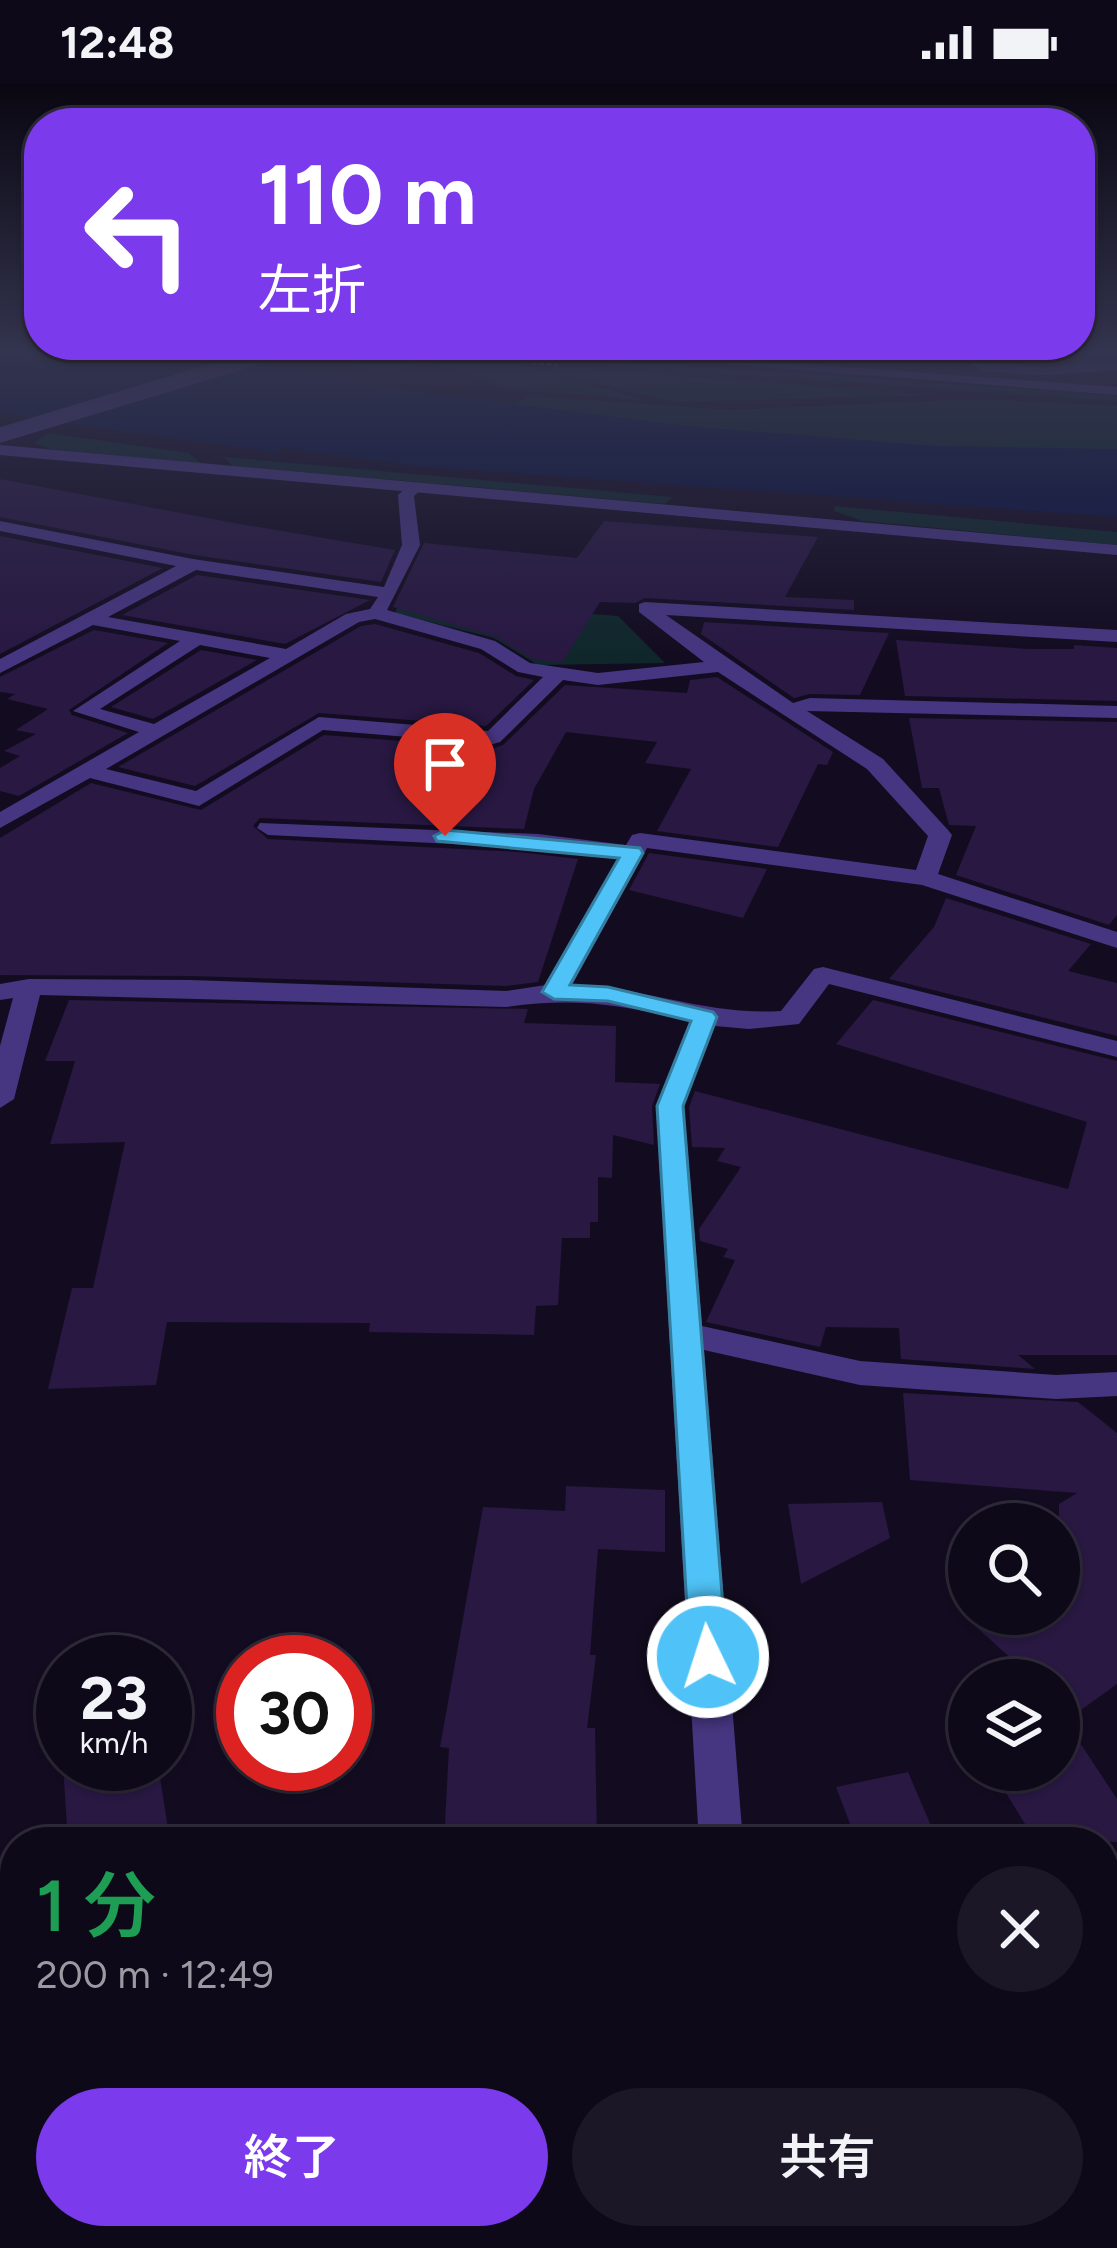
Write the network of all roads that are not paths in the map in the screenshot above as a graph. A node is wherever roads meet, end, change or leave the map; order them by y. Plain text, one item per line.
1 (34, 453) edge
2 (416, 487) junction
3 (0, 526) edge
4 (34, 531) junction
5 (0, 546) edge
6 (1117, 550) edge
7 (193, 564) junction
8 (390, 593) junction
9 (376, 614) junction
10 (90, 619) junction
11 (1117, 636) edge
12 (198, 638) junction
13 (288, 655) junction
14 (722, 666) junction
15 (0, 667) edge
16 (558, 673) junction
17 (790, 710) junction
18 (1117, 712) edge
19 (157, 730) junction
20 (86, 771) junction
21 (0, 821) edge
22 (268, 827) dead end
23 (633, 853) junction
24 (925, 878) junction
25 (1117, 940) edge
26 (29, 987) junction
27 (0, 992) edge
28 (554, 992) junction
29 (705, 1017) junction
30 (1117, 1049) edge
31 (0, 1099) edge
32 (686, 1334) junction
33 (1117, 1384) edge
34 (720, 1827) edge

1 - 2 street
2 - 6 street
2 - 8 street
3 - 4 street
4 - 5 street
4 - 7 street
7 - 8 street
7 - 10 street
8 - 9 street
9 - 13 street
9 - 16 street
10 - 12 street
10 - 15 street
11 - 14 street
12 - 13 street
12 - 19 street
13 - 19 street
14 - 16 street
14 - 17 street
16 - 20 street
17 - 18 street
17 - 24 street
19 - 20 street
20 - 21 street
22 - 23 street
23 - 24 street
23 - 28 street
24 - 25 street
26 - 27 street
26 - 28 street
26 - 31 street
28 - 29 street
29 - 30 street
29 - 32 street
32 - 33 street
32 - 34 street

